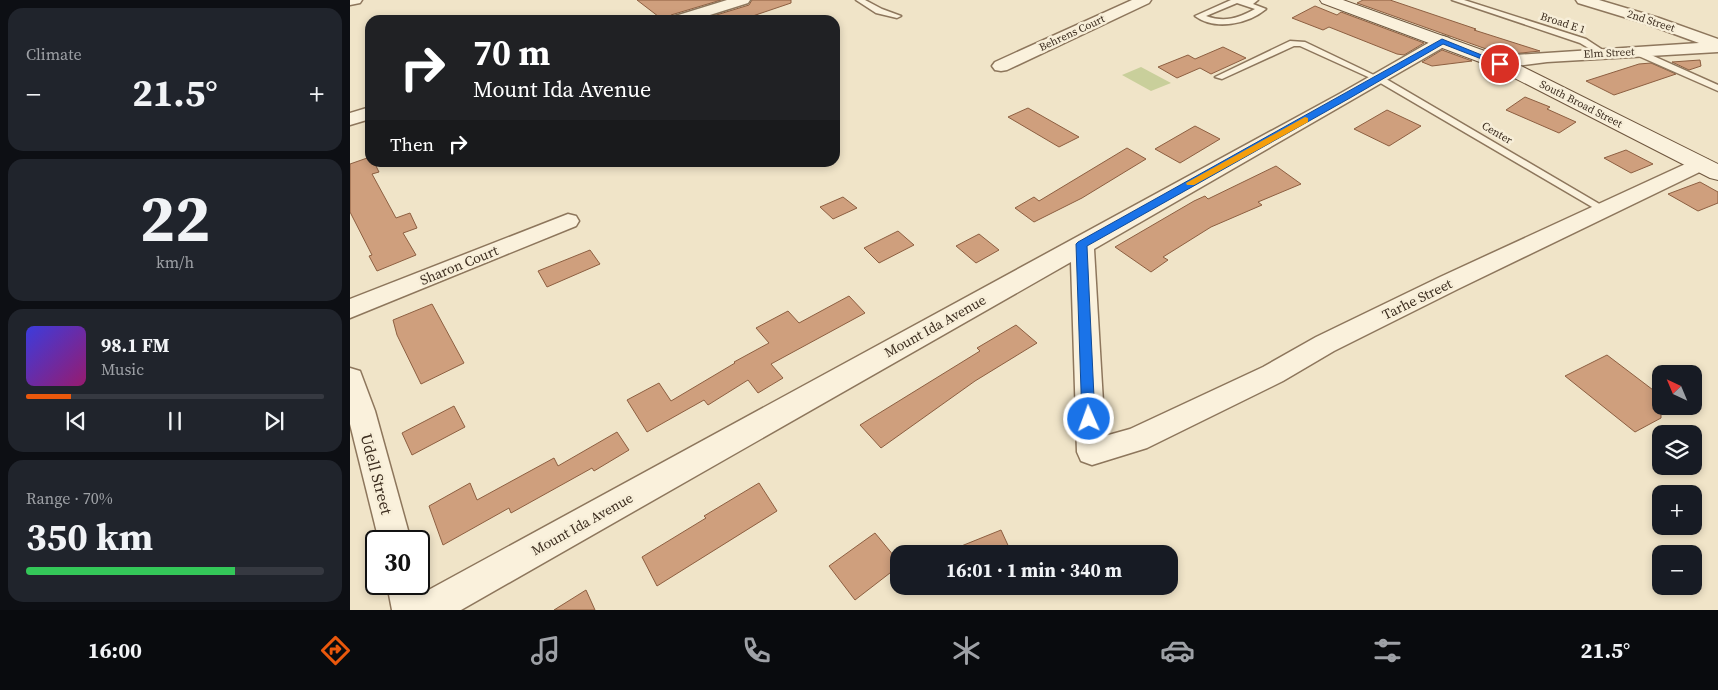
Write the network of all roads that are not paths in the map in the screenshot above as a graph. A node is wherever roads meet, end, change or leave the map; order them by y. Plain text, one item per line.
1 (354, 0) edge
2 (743, 0) edge
3 (860, 0) edge
4 (1144, 0) edge
5 (1328, 0) edge
6 (1456, 0) edge
7 (1583, 0) edge
8 (350, 1) edge
9 (1250, 2) edge
10 (694, 15) edge
11 (896, 16) dead end
12 (1442, 41) junction
13 (1718, 46) edge
14 (1637, 52) junction
15 (1605, 54) junction
16 (1500, 64) junction
17 (1001, 66) dead end
18 (1219, 77) dead end
19 (1377, 79) junction
20 (1718, 88) edge
21 (365, 114) edge
22 (350, 119) edge
23 (1709, 169) edge
24 (1603, 209) junction
25 (568, 221) dead end
26 (1082, 244) junction
27 (350, 309) edge
28 (350, 379) edge
29 (392, 530) edge
30 (407, 595) edge
31 (410, 610) edge
32 (427, 610) edge

1 - 8 street
2 - 10 street
3 - 11 lane
4 - 17 street, Behrens Court
5 - 12 street, South Broad Street
6 - 15 lane, Broad E 1
7 - 13 street, 2nd Street
9 - 9 lane
12 - 16 street, South Broad Street
12 - 19 street, Mount Ida Avenue
13 - 14 street, Elm Street
14 - 15 street, Elm Street
14 - 20 lane
15 - 16 street, Elm Street
16 - 23 street, South Broad Street
18 - 19 lane, Center
19 - 24 lane, Center
19 - 26 street, Mount Ida Avenue
21 - 22 street
23 - 24 street, Tarhe Street
24 - 26 street, Tarhe Street
25 - 27 street, Sharon Court
26 - 32 street, Mount Ida Avenue
28 - 29 street, Udell Street
30 - 31 street

